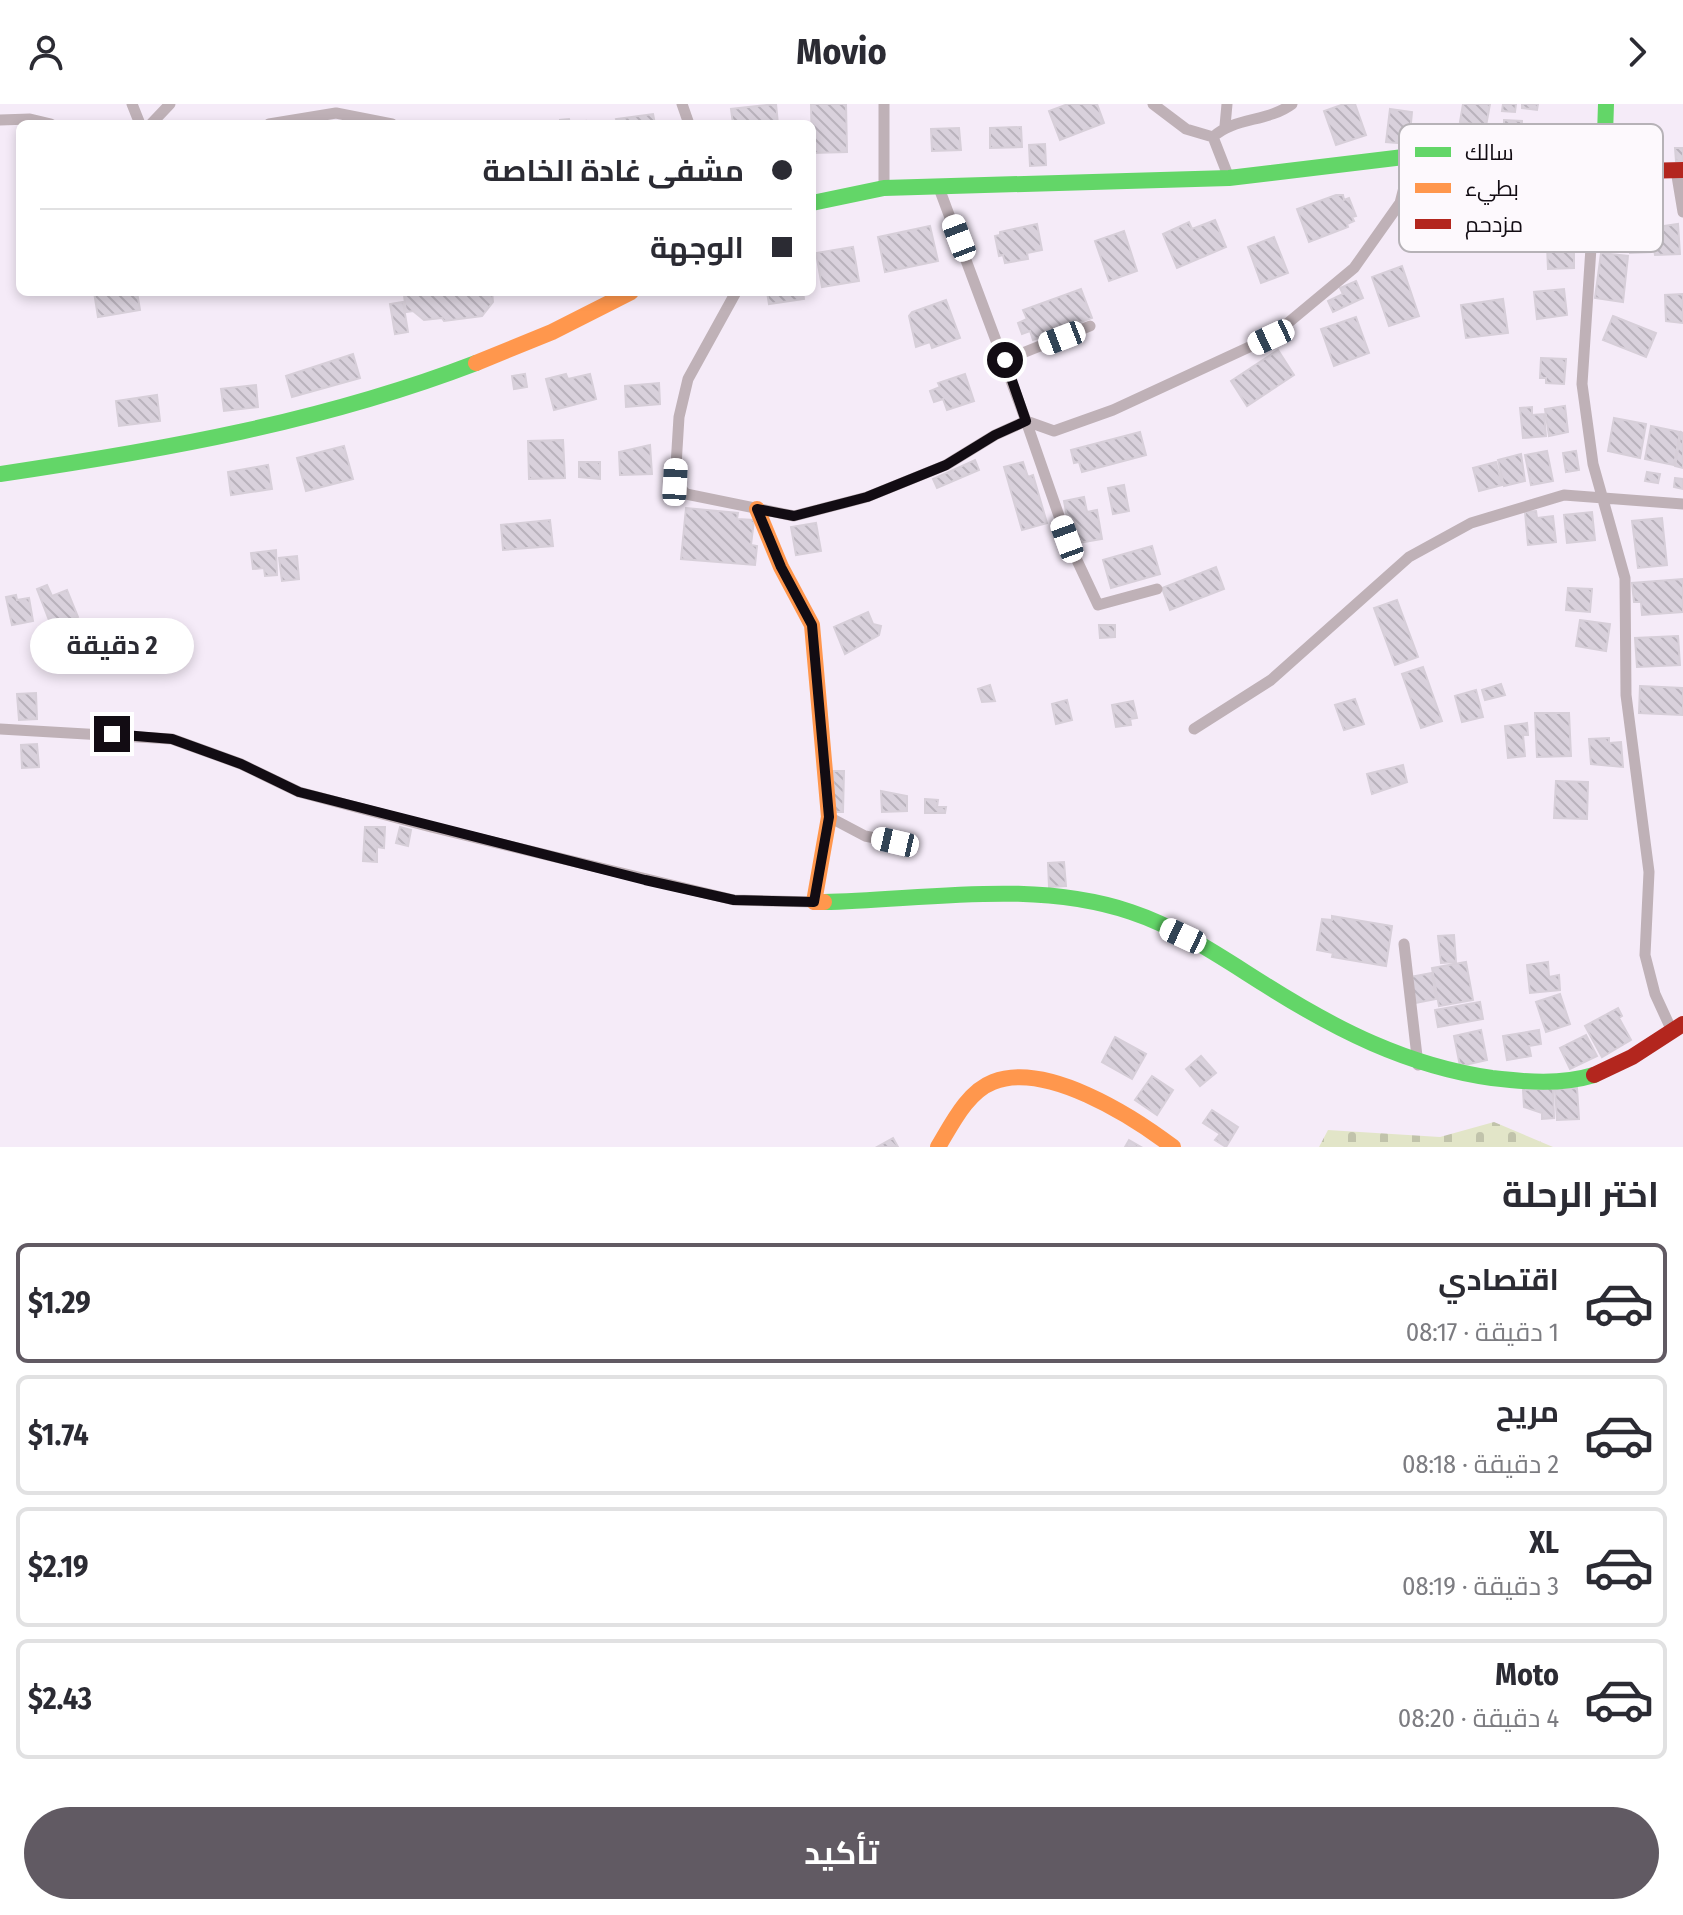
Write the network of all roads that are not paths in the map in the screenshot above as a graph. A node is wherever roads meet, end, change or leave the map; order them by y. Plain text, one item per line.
1 (170, 104) edge
2 (884, 104) edge
3 (1153, 104) edge
4 (1227, 104) edge
5 (1292, 104) edge
6 (1606, 104) edge
7 (0, 120) edge
8 (34, 120) edge
9 (155, 120) edge
10 (293, 120) edge
11 (372, 120) edge
12 (1605, 124) edge
13 (1225, 126) junction
14 (1213, 137) junction
15 (1399, 158) edge
16 (1679, 170) edge
17 (1229, 178) junction
18 (884, 188) junction
19 (939, 188) junction
20 (816, 202) edge
21 (1399, 204) edge
22 (1683, 212) edge
23 (1591, 252) edge
24 (624, 296) edge
25 (734, 296) edge
26 (1090, 326) dead end
27 (1005, 360) junction
28 (1026, 421) junction
29 (0, 474) edge
30 (1604, 500) junction
31 (1683, 504) edge
32 (757, 509) junction
33 (1157, 589) dead end
34 (0, 729) edge
35 (1194, 729) dead end
36 (829, 817) junction
37 (895, 842) dead end
38 (814, 902) junction
39 (1404, 944) dead end
40 (1678, 1027) edge
41 (1418, 1065) junction
42 (938, 1147) edge
43 (1173, 1147) edge

1 - 9 street
2 - 18 street
3 - 14 street
4 - 13 street
5 - 13 street
6 - 12 street
7 - 8 street
10 - 11 street
13 - 14 street
14 - 17 street
15 - 17 street
16 - 22 street
17 - 19 street
18 - 19 street
18 - 20 street
19 - 27 street
21 - 28 street
23 - 30 street
24 - 29 street
25 - 32 street
26 - 27 street
27 - 28 street
28 - 32 street
28 - 33 street
30 - 31 street
30 - 35 street
30 - 40 street
32 - 36 street
34 - 38 street
36 - 37 street
36 - 38 street
38 - 41 street
39 - 41 street
40 - 41 street
42 - 43 street

